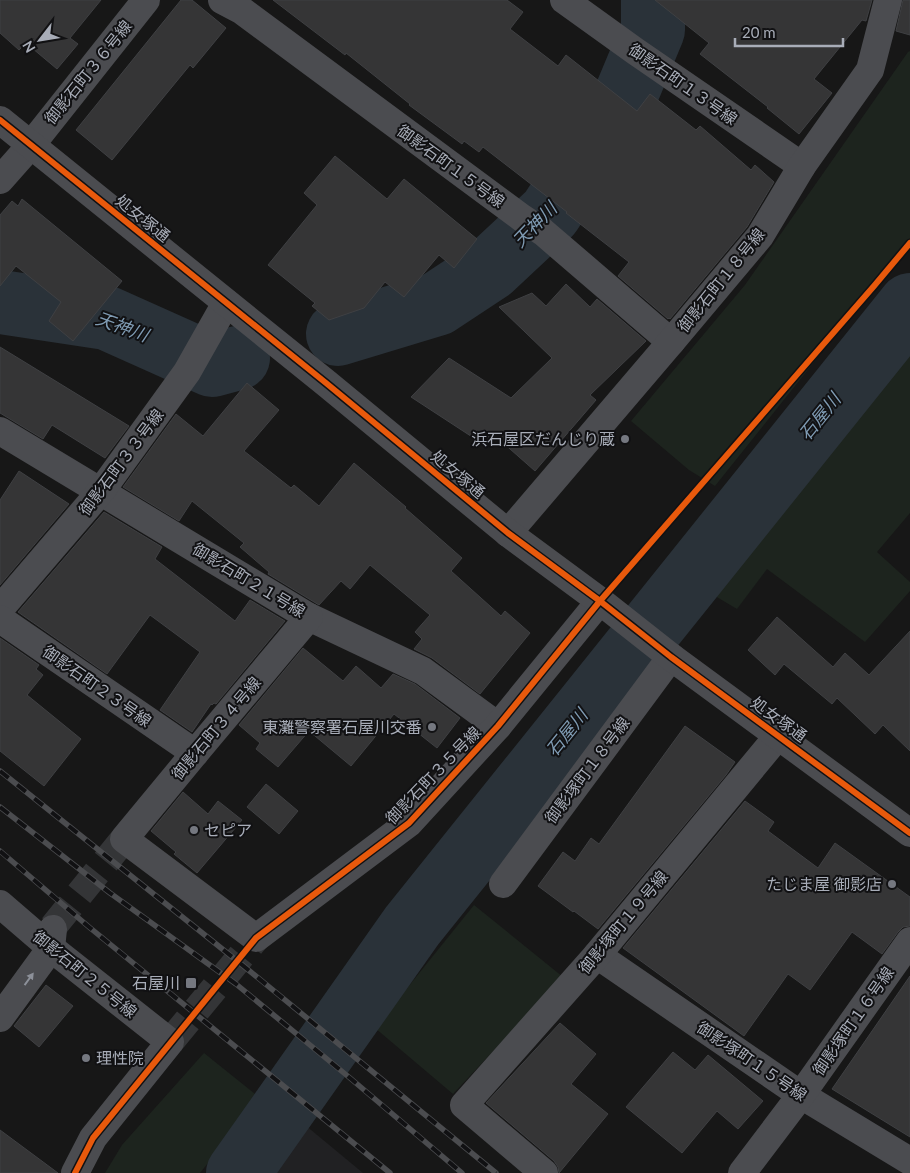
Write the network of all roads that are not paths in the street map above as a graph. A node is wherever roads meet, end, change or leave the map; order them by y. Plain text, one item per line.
1 (146, 0) edge
2 (222, 0) edge
3 (564, 0) edge
4 (888, 0) edge
5 (0, 120) edge
6 (30, 145) junction
7 (802, 166) junction
8 (0, 180) edge
9 (226, 303) junction
10 (671, 342) junction
11 (0, 431) edge
12 (102, 491) junction
13 (508, 533) junction
14 (600, 601) junction
15 (0, 609) edge
16 (309, 617) junction
17 (0, 619) edge
18 (666, 653) junction
19 (498, 726) junction
20 (778, 736) junction
21 (195, 753) junction
22 (910, 833) edge
23 (124, 840) joint
24 (503, 884) dead end
25 (0, 904) edge
26 (52, 937) junction
27 (910, 941) edge
28 (598, 955) junction
29 (0, 1018) edge
30 (801, 1095) junction
31 (910, 1160) edge
32 (75, 1173) edge
33 (544, 1173) edge
34 (742, 1173) edge

1 - 6 street, 御影石町３６号線
2 - 10 street, 御影石町１５号線
3 - 7 street, 御影石町１３号線
4 - 7 street, 御影石町１８号線
5 - 6 street, 処女塚通
6 - 8 street, 御影石町３６号線
6 - 9 street, 処女塚通
7 - 10 street, 御影石町１８号線
9 - 12 street, 御影石町３３号線
9 - 13 street, 処女塚通
10 - 13 street, 御影石町１８号線
11 - 12 street, 御影石町２１号線
12 - 15 street, 御影石町３３号線
12 - 16 street, 御影石町２１号線
13 - 14 street, 処女塚通
14 - 18 street, 処女塚通
14 - 19 street, 御影石町３５号線
16 - 19 street, 御影石町２１号線
16 - 21 street, 御影石町３４号線
17 - 21 street, 御影石町２３号線
18 - 20 street, 処女塚通
18 - 24 street, 御影塚町１８号線
19 - 23 street, 御影石町３５号線
20 - 22 street, 処女塚通
20 - 28 street, 御影塚町１９号線
21 - 23 street, 御影石町３４号線
25 - 26 street, 御影石町２５号線
29 -> 26 street
26 - 32 street, 御影石町２５号線
27 - 30 street, 御影塚町１６号線
28 - 30 street, 御影塚町１５号線
28 - 33 street, 御影塚町１９号線
30 - 31 street, 御影塚町１５号線
30 - 34 street, 御影塚町１６号線

